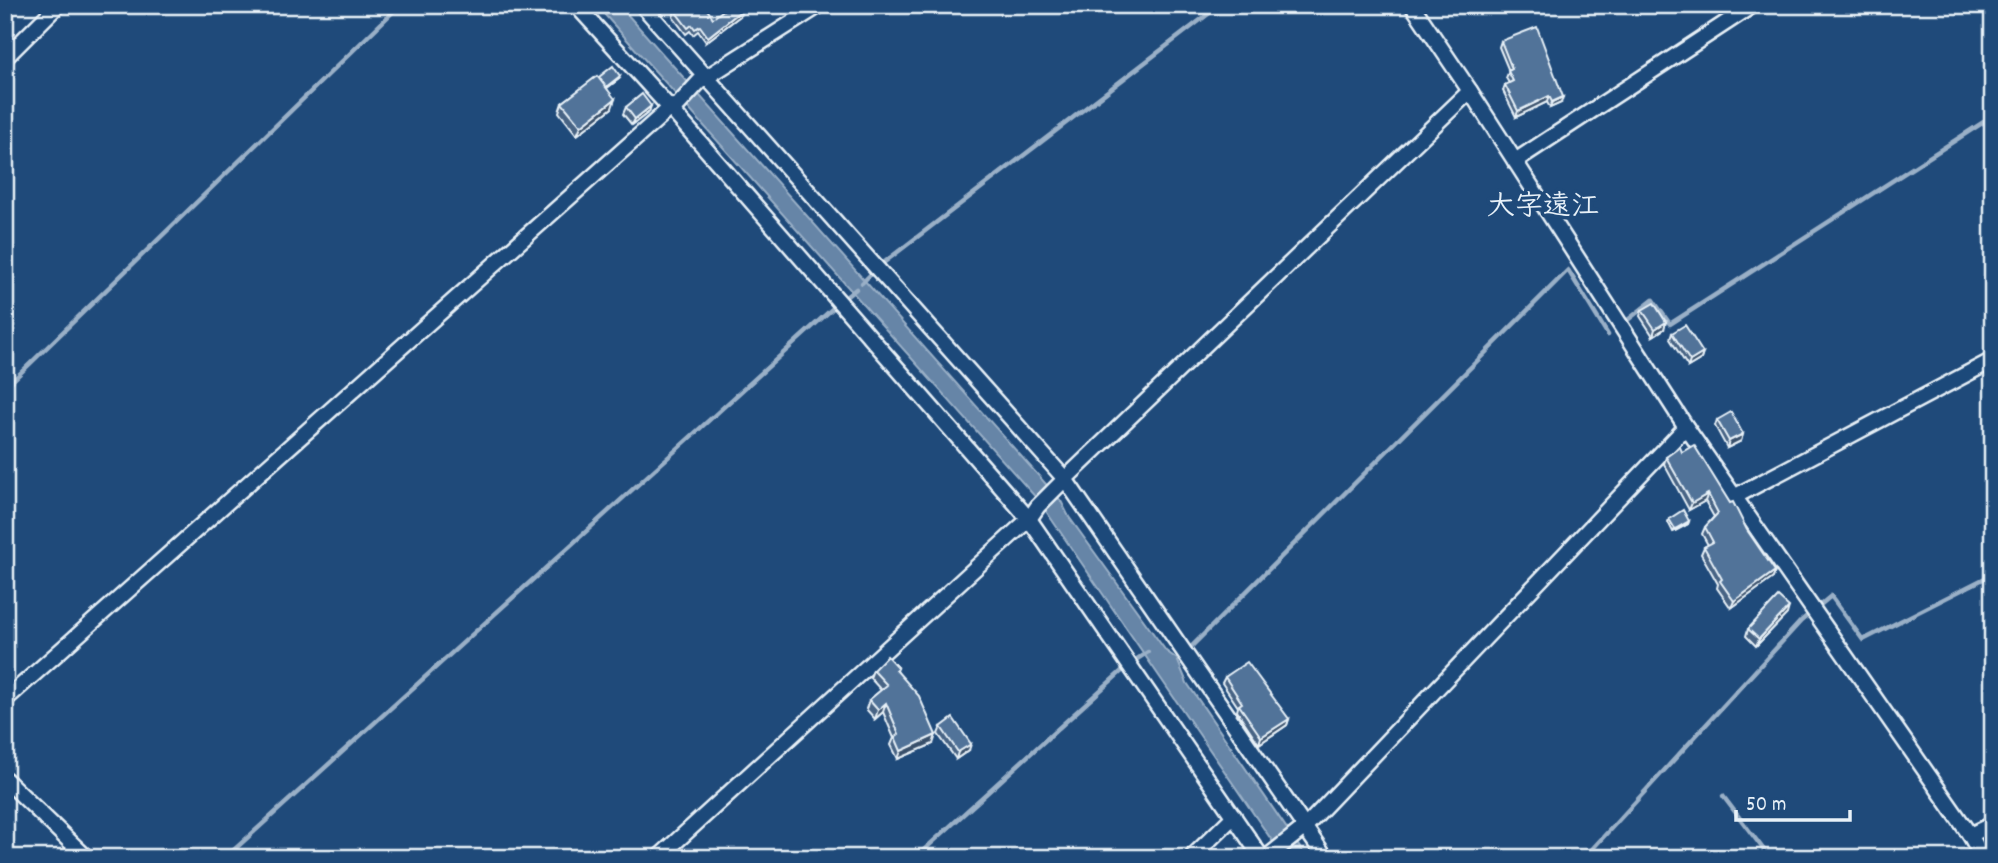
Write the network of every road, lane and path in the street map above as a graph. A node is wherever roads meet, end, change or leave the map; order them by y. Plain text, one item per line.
1 (58, 5) edge
2 (576, 5) edge
3 (642, 5) edge
4 (820, 5) edge
5 (1412, 5) edge
6 (1752, 5) edge
7 (5, 58) edge
8 (703, 80) junction
9 (1470, 90) junction
10 (675, 106) junction
11 (1515, 161) junction
12 (1993, 360) edge
13 (1686, 427) junction
14 (1062, 482) junction
15 (1734, 497) junction
16 (1029, 519) junction
17 (5, 699) edge
18 (5, 779) edge
19 (1234, 816) junction
20 (1993, 824) edge
21 (1301, 831) junction
22 (1970, 835) junction
23 (1266, 856) edge
24 (87, 858) edge
25 (658, 858) edge
26 (1191, 858) edge
27 (1326, 858) edge
28 (1983, 858) edge

1 - 7 street
2 - 10 street
3 - 8 street
4 - 8 street
5 - 9 street
6 - 11 street
8 - 10 street
8 - 14 street
9 - 11 street
9 - 14 street
10 - 16 street
10 - 17 street
11 - 13 street
12 - 15 street
13 - 15 street
13 - 21 street
14 - 16 street
14 - 21 street
15 - 22 street
16 - 19 street
16 - 25 street
18 - 24 street
19 - 23 street
19 - 26 street
20 - 22 street
21 - 23 street
21 - 27 street
22 - 28 street

